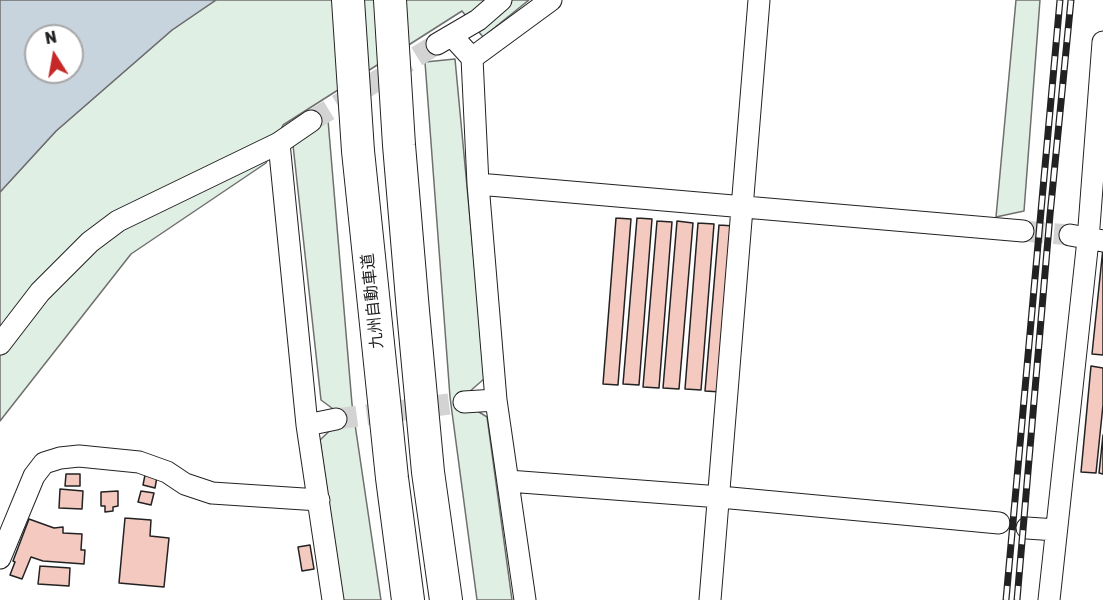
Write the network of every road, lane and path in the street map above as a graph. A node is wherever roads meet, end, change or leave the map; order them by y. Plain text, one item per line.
1 (501, 0) edge
2 (551, 0) edge
3 (759, 0) edge
4 (390, 6) edge
5 (349, 12) edge
6 (1103, 42) edge
7 (472, 58) junction
8 (311, 121) tunnel mouth
9 (279, 143) junction
10 (478, 184) junction
11 (741, 206) junction
12 (1023, 231) tunnel mouth
13 (1087, 239) edge
14 (0, 344) edge
15 (496, 400) junction
16 (464, 402) tunnel mouth
17 (336, 419) tunnel mouth
18 (308, 425) junction
19 (508, 481) junction
20 (720, 497) junction
21 (319, 500) junction
22 (999, 523) dead end
23 (1027, 528) dead end
24 (1056, 530) junction
25 (0, 558) edge
26 (333, 600) edge
27 (408, 600) edge
28 (446, 600) edge
29 (525, 600) edge
30 (710, 600) edge
31 (1049, 600) edge

1 - 7 street
2 - 7 street
3 - 11 street
4 - 28 highway
5 - 27 highway, 九州自動車道
6 - 13 street
7 - 10 street
8 - 9 street
9 - 14 street
9 - 18 street
10 - 11 street
10 - 15 street
11 - 12 street
11 - 20 street
13 - 24 street
15 - 16 street
15 - 19 street
17 - 18 street
18 - 21 street
19 - 20 street
19 - 29 street
20 - 22 street
20 - 30 street
21 - 25 street
21 - 26 street
23 - 24 street
24 - 31 street

